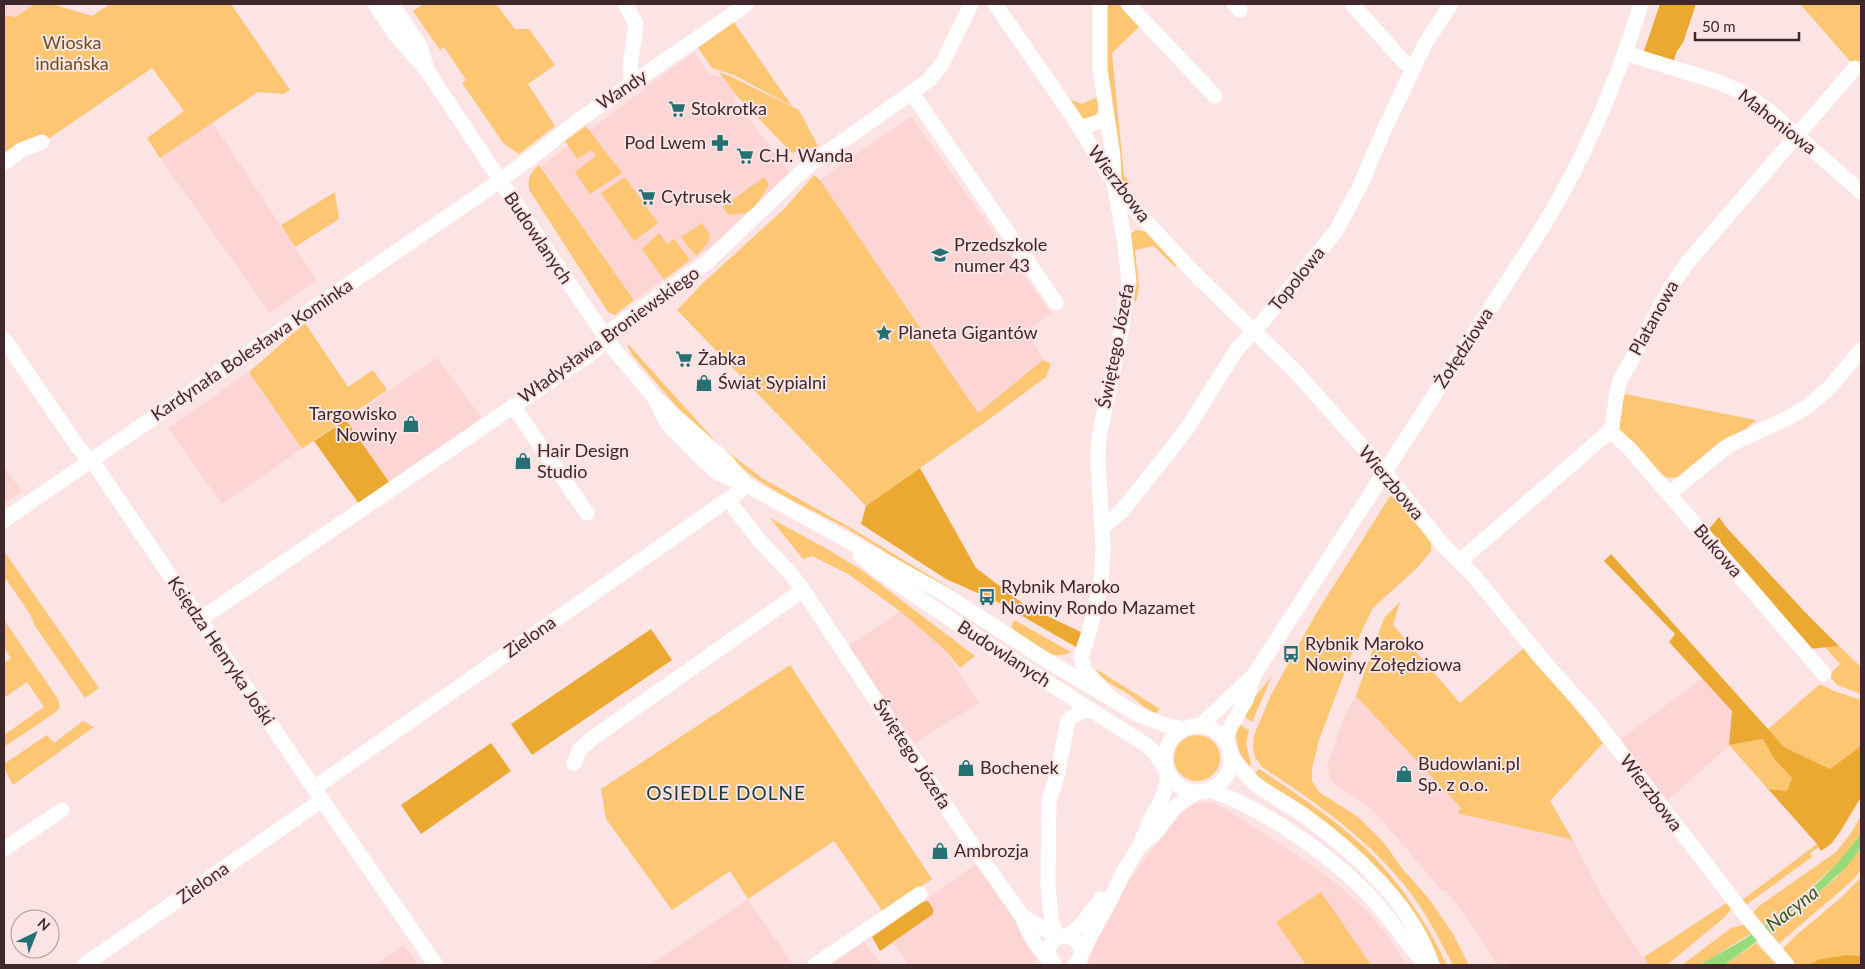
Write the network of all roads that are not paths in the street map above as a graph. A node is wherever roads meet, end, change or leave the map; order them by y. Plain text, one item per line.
1 (375, 4) edge
2 (392, 4) edge
3 (625, 4) edge
4 (747, 4) edge
5 (971, 4) edge
6 (995, 4) edge
7 (1100, 4) edge
8 (1128, 4) edge
9 (1352, 4) edge
10 (1451, 4) edge
11 (1641, 4) edge
12 (1625, 53) junction
13 (1413, 68) junction
14 (1856, 68) dead end
15 (428, 72) junction
16 (632, 83) junction
17 (912, 94) junction
18 (1215, 96) dead end
19 (1107, 119) junction
20 (1080, 128) junction
21 (1797, 137) junction
22 (42, 142) dead end
23 (4, 163) edge
24 (500, 180) junction
25 (1114, 183) junction
26 (1861, 192) edge
27 (1146, 220) junction
28 (1123, 228) junction
29 (1056, 303) dead end
30 (1254, 330) junction
31 (606, 338) junction
32 (4, 339) edge
33 (1861, 350) edge
34 (513, 406) junction
35 (1610, 431) junction
36 (91, 460) junction
37 (1384, 472) junction
38 (745, 484) junction
39 (1669, 494) junction
40 (735, 509) dead end
41 (587, 513) dead end
42 (4, 520) edge
43 (1102, 528) junction
44 (839, 537) junction
45 (1460, 561) junction
46 (802, 590) junction
47 (199, 620) junction
48 (1081, 657) junction
49 (1056, 666) junction
50 (1824, 674) dead end
51 (1254, 675) junction
52 (1110, 698) junction
53 (1090, 710) junction
54 (1200, 726) junction
55 (1184, 729) junction
56 (1225, 741) junction
57 (1230, 756) junction
58 (574, 763) dead end
59 (1167, 772) junction
60 (1203, 791) junction
61 (318, 794) junction
62 (62, 810) dead end
63 (1139, 848) junction
64 (4, 849) edge
65 (1123, 873) junction
66 (920, 894) dead end
67 (1022, 916) junction
68 (1063, 937) junction
69 (1078, 961) edge
70 (94, 962) edge
71 (1052, 964) edge
72 (436, 965) edge
73 (815, 965) edge
74 (1426, 965) edge
75 (1432, 965) edge
76 (1787, 965) edge

1 - 15 street, Budowlanych
2 - 15 street, Budowlanych
3 - 16 street
4 - 16 street, Wandy
5 - 17 street, Władysława Broniewskiego
6 - 20 street, Wierzbowa
7 - 19 street, Świętego Józefa
8 - 18 street
9 - 13 street
10 - 13 street, Topolowa
11 - 12 street, Żołędziowa
12 - 21 street, Mahoniowa
12 - 37 street, Żołędziowa
13 - 30 street, Topolowa
14 - 21 street, Platanowa
15 - 24 street, Budowlanych
16 - 24 street, Wandy
17 - 29 street
17 - 31 street, Władysława Broniewskiego
19 - 20 street
19 - 25 street, Świętego Józefa
20 - 25 street, Wierzbowa
21 - 26 street, Mahoniowa
21 - 35 street, Platanowa
22 - 23 street
24 - 31 street, Budowlanych
24 - 36 street, Kardynała Bolesława Kominka
25 - 27 street, Wierzbowa
25 - 28 street, Świętego Józefa
27 - 28 street
27 - 30 street, Wierzbowa
28 - 43 street, Świętego Józefa
30 - 37 street, Wierzbowa
30 - 43 street, Topolowa
31 - 34 street, Władysława Broniewskiego
31 - 38 street, Budowlanych
32 - 36 street, Księdza Henryka Jośki
33 - 39 street
34 - 41 street
34 - 47 street, Władysława Broniewskiego
35 - 39 street, Bukowa
35 - 45 street
36 - 42 street, Kardynała Bolesława Kominka
36 - 47 street, Księdza Henryka Jośki
37 - 45 street, Wierzbowa
37 - 51 street, Żołędziowa
38 - 44 street, Budowlanych
38 - 61 street, Zielona
39 - 50 street, Bukowa
40 - 46 street, Świętego Józefa
43 - 48 street, Świętego Józefa
44 - 49 street, Budowlanych
44 - 53 street, Budowlanych
45 - 76 street, Wierzbowa
46 - 58 street
46 - 67 street, Świętego Józefa
47 - 61 street, Księdza Henryka Jośki
48 - 49 street
48 - 52 street
49 - 52 street, Budowlanych
51 - 54 street, Żołędziowa
51 - 56 street, Żołędziowa
52 - 55 street, Budowlanych
53 - 59 street, Budowlanych
53 - 68 street
54 - 55 street
54 - 56 street
55 - 59 street
56 - 57 street
57 - 60 street
57 - 75 street
59 - 60 street
59 - 63 street
60 - 63 street
60 - 74 street
61 - 70 street, Zielona
61 - 72 street, Księdza Henryka Jośki
62 - 64 street
63 - 65 street
65 - 68 street
65 - 69 street
66 - 73 street
67 - 68 street, Świętego Józefa
67 - 71 street, Świętego Józefa
68 - 69 street
68 - 71 street

